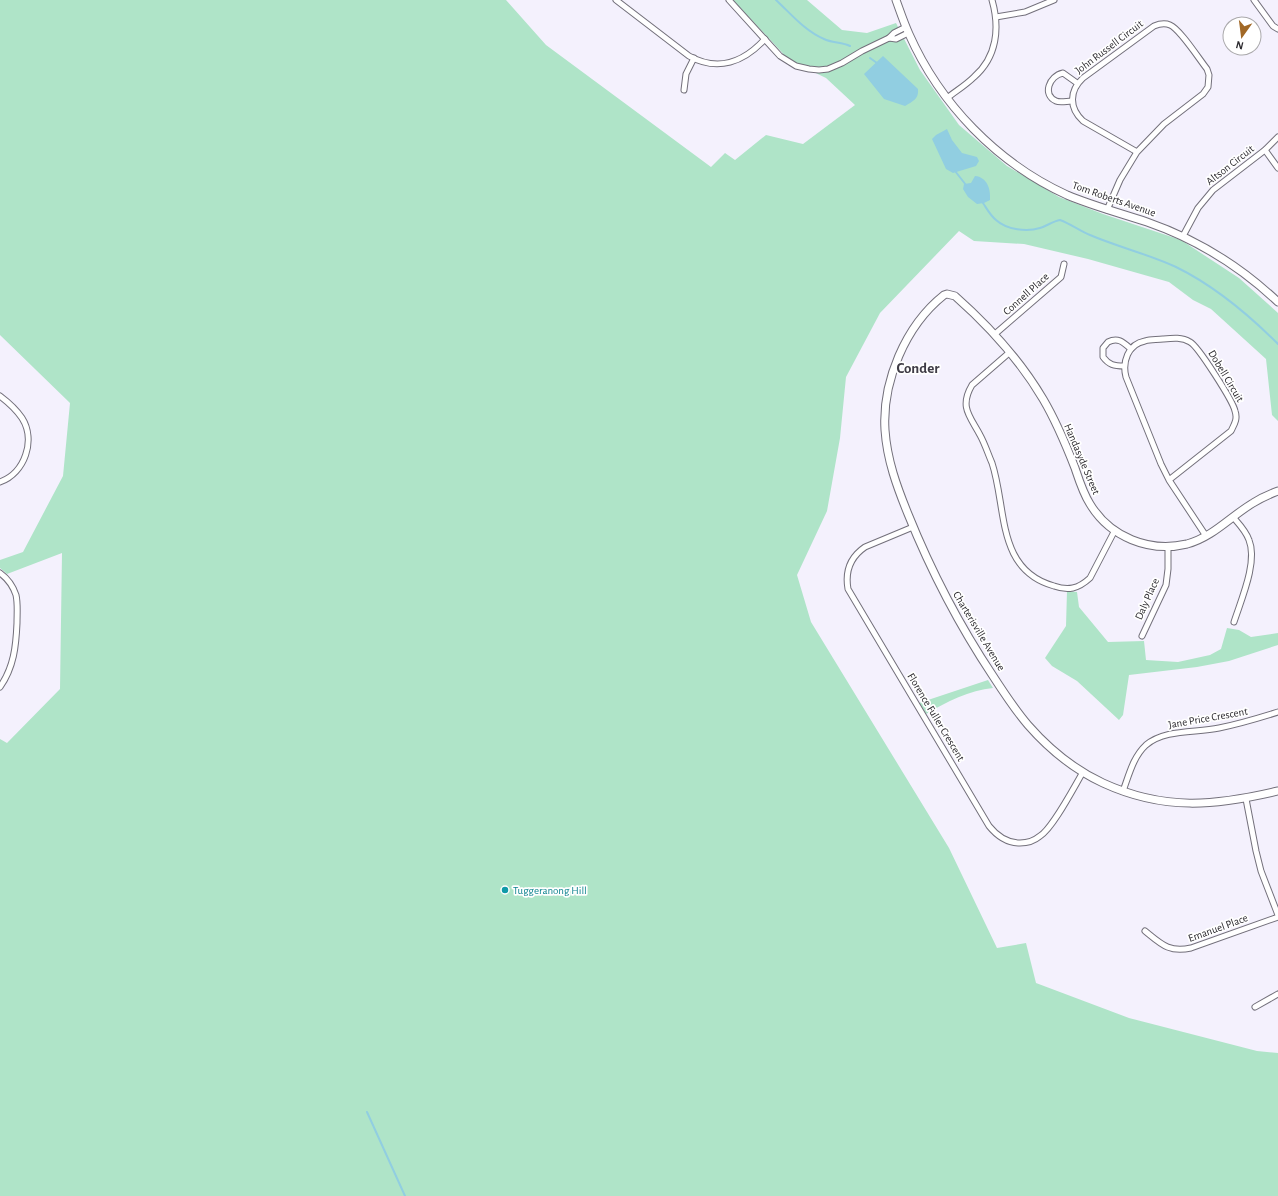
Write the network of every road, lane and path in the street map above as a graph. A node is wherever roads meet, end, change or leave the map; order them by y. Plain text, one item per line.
1 (616, 0) edge
2 (729, 0) edge
3 (896, 0) edge
4 (992, 0) edge
5 (1054, 0) edge
6 (1254, 0) edge
7 (996, 17) junction
8 (1278, 29) edge
9 (907, 30) junction
10 (766, 39) junction
11 (694, 58) junction
12 (1077, 83) junction
13 (684, 90) dead end
14 (947, 98) junction
15 (1072, 101) junction
16 (1278, 137) edge
17 (1265, 150) junction
18 (1137, 152) junction
19 (1278, 168) edge
20 (1108, 210) junction
21 (1183, 236) junction
22 (1064, 264) dead end
23 (947, 294) joint
24 (1278, 302) edge
25 (995, 334) junction
26 (1131, 349) junction
27 (1010, 352) junction
28 (1124, 366) junction
29 (0, 396) edge
30 (1169, 480) junction
31 (0, 482) edge
32 (1278, 491) edge
33 (1233, 517) junction
34 (913, 527) junction
35 (1115, 530) junction
36 (1206, 536) junction
37 (1168, 546) junction
38 (0, 573) edge
39 (1234, 622) dead end
40 (1142, 636) dead end
41 (0, 687) edge
42 (1278, 712) edge
43 (1083, 772) junction
44 (1123, 791) junction
45 (1278, 791) edge
46 (1246, 799) junction
47 (1278, 916) edge
48 (1145, 931) dead end
49 (1278, 994) edge
50 (1255, 1007) dead end

1 - 11 street
2 - 10 street
3 - 9 street, Tom Roberts Avenue
4 - 7 street
5 - 7 street
6 - 8 street
7 - 14 street
9 - 10 street
9 - 14 street, Tom Roberts Avenue
10 - 11 street
11 - 13 street
12 - 15 street, John Russell Circuit
12 - 15 street, John Russell Circuit
12 - 18 street, John Russell Circuit
14 - 20 street, Tom Roberts Avenue
15 - 18 street
16 - 17 street, Altson Circuit
17 - 19 street, Altson Circuit
17 - 21 street, Altson Circuit
18 - 20 street, John Russell Circuit
20 - 21 street, Tom Roberts Avenue
21 - 24 street, Tom Roberts Avenue
22 - 25 street, Connell Place
23 - 25 street, Handasyde Street
23 - 34 street, Charterisville Avenue
25 - 27 street, Handasyde Street
26 - 28 street
26 - 28 street
26 - 30 street, Dobell Circuit
27 - 35 street, Handasyde Street
27 - 35 street
28 - 30 street
29 - 31 street
30 - 36 street
32 - 33 street, Handasyde Street
33 - 36 street, Handasyde Street
33 - 39 street
34 - 43 street, Charterisville Avenue
34 - 43 street, Florence Fuller Crescent
35 - 37 street, Handasyde Street
36 - 37 street, Handasyde Street
37 - 40 street, Daly Place
38 - 41 street
42 - 44 street, Jane Price Crescent
43 - 44 street, Charterisville Avenue
44 - 46 street, Charterisville Avenue
45 - 46 street, Charterisville Avenue
46 - 47 street
47 - 48 street, Emanuel Place
49 - 50 street

